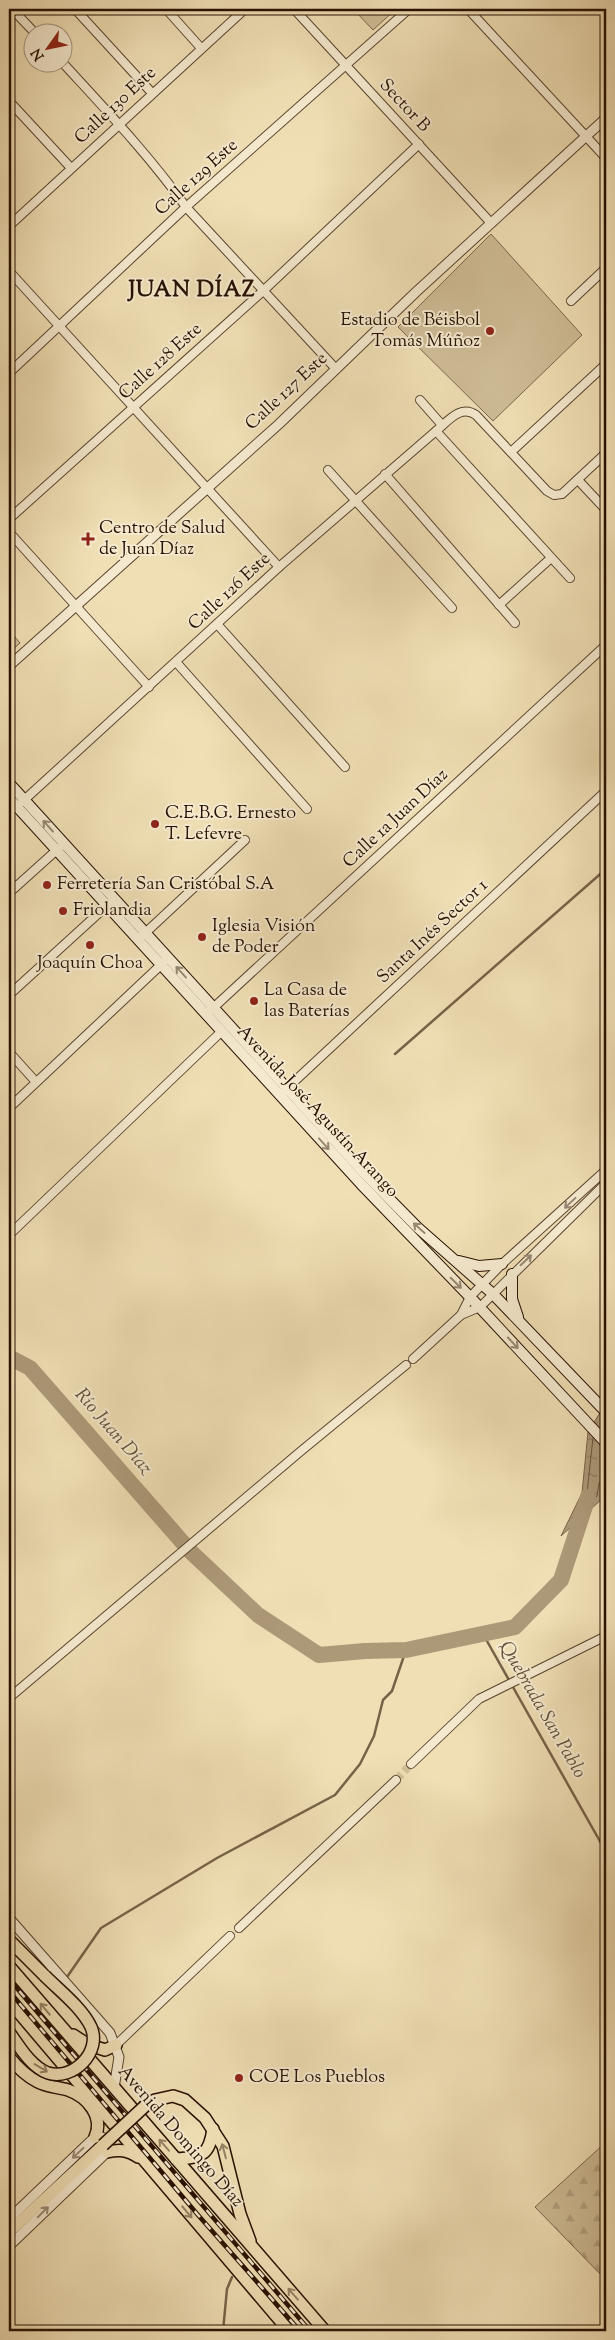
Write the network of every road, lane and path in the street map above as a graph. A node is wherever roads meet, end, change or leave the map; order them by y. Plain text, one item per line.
1 (12, 9) edge
2 (74, 9) edge
3 (166, 9) edge
4 (245, 9) edge
5 (294, 9) edge
6 (409, 9) edge
7 (468, 9) edge
8 (24, 22) edge
9 (201, 48) junction
10 (346, 66) junction
11 (71, 72) edge
12 (152, 93) junction
13 (9, 101) edge
14 (606, 118) edge
15 (119, 124) junction
16 (586, 136) junction
17 (418, 144) junction
18 (606, 158) edge
19 (71, 168) junction
20 (186, 207) junction
21 (491, 223) junction
22 (9, 226) edge
23 (606, 268) edge
24 (9, 271) edge
25 (263, 291) junction
26 (571, 301) dead end
27 (59, 325) junction
28 (606, 364) edge
29 (336, 369) junction
30 (9, 373) edge
31 (420, 400) dead end
32 (134, 407) junction
33 (442, 425) junction
34 (436, 431) junction
35 (511, 452) junction
36 (606, 453) edge
37 (328, 470) dead end
38 (385, 474) junction
39 (578, 480) junction
40 (207, 487) junction
41 (356, 500) junction
42 (606, 510) edge
43 (9, 519) edge
44 (9, 532) edge
45 (551, 558) junction
46 (278, 567) junction
47 (570, 578) dead end
48 (77, 605) junction
49 (499, 605) junction
50 (452, 608) dead end
51 (514, 622) dead end
52 (217, 624) junction
53 (606, 645) edge
54 (176, 662) junction
55 (9, 666) edge
56 (149, 687) junction
57 (345, 767) dead end
58 (9, 783) edge
59 (606, 791) edge
60 (9, 798) edge
61 (20, 803) junction
62 (307, 809) dead end
63 (245, 840) dead end
64 (60, 847) junction
65 (9, 893) edge
66 (110, 902) junction
67 (141, 936) junction
68 (164, 961) junction
69 (9, 995) edge
70 (210, 1012) junction
71 (221, 1032) junction
72 (9, 1052) edge
73 (36, 1082) junction
74 (283, 1091) junction
75 (9, 1108) edge
76 (606, 1170) edge
77 (606, 1184) edge
78 (9, 1234) edge
79 (456, 1260) junction
80 (502, 1264) junction
81 (512, 1274) junction
82 (483, 1284) junction
83 (493, 1294) junction
84 (470, 1297) junction
85 (480, 1307) junction
86 (461, 1315) junction
87 (519, 1320) junction
88 (413, 1359) dead end
89 (406, 1365) dead end
90 (606, 1412) edge
91 (606, 1443) edge
92 (606, 1636) edge
93 (9, 1698) edge
94 (411, 1764) tunnel mouth
95 (396, 1780) tunnel mouth
96 (9, 1918) edge
97 (239, 1928) dead end
98 (230, 1936) dead end
99 (9, 1940) edge
100 (9, 1966) edge
101 (9, 2001) edge
102 (57, 2023) junction
103 (9, 2032) edge
104 (116, 2045) junction
105 (9, 2057) edge
106 (114, 2088) junction
107 (97, 2115) junction
108 (213, 2129) junction
109 (102, 2145) junction
110 (130, 2152) junction
111 (176, 2159) junction
112 (145, 2162) junction
113 (9, 2219) edge
114 (9, 2232) edge
115 (9, 2246) edge
116 (253, 2248) junction
117 (289, 2331) edge
118 (325, 2331) edge

1 - 8 street
2 - 12 street
3 - 9 street
4 - 9 street, Calle 130 Este
5 - 10 street, Sector B
6 - 10 street, Calle 129 Este
7 - 16 street
9 - 12 street, Calle 130 Este
10 - 17 street, Sector B
10 - 20 street, Calle 129 Este
11 - 15 street
12 - 15 street, Calle 130 Este
13 - 19 street
14 - 16 street, Calle 127 Este
15 - 19 street, Calle 130 Este
15 - 20 street
16 - 18 street
16 - 21 street, Calle 127 Este
17 - 21 street, Sector B
17 - 25 street, Calle 128 Este
19 - 22 street, Calle 130 Este
20 - 25 street
20 - 27 street, Calle 129 Este
21 - 29 street, Calle 127 Este
23 - 26 street
24 - 27 street
25 - 29 street
25 - 32 street, Calle 128 Este
27 - 30 street, Calle 129 Este
27 - 32 street
28 - 35 street
29 - 40 street, Calle 127 Este
31 - 33 street
32 - 40 street
32 - 43 street, Calle 128 Este
33 - 34 street, Calle 126 Este
33 - 35 street, Calle 126 Este
34 - 38 street, Calle 126 Este
34 - 45 street
35 - 39 street
36 - 39 street
37 - 41 street
38 - 41 street, Calle 126 Este
38 - 49 street
39 - 42 street
40 - 46 street
40 - 48 street, Calle 127 Este
41 - 46 street, Calle 126 Este
41 - 50 street
44 - 48 street
45 - 47 street
45 - 49 street
46 - 52 street, Calle 126 Este
48 - 55 street, Calle 127 Este
48 - 56 street
49 - 51 street
52 - 54 street, Calle 126 Este
52 - 57 street
53 - 70 street, Calle 1a Juan Díaz
54 - 56 street, Calle 126 Este
54 - 62 street
56 - 61 street, Calle 126 Este
58 - 61 main road, Avenida José Agustín Arango
59 - 74 street, Santa Inés Sector 1
60 - 61 main road, Avenida José Agustín Arango
61 - 64 main road, Avenida José Agustín Arango
63 - 67 street
64 - 65 street
64 - 66 main road, Avenida José Agustín Arango
66 - 67 main road, Avenida José Agustín Arango
66 - 69 street
67 - 68 main road, Avenida José Agustín Arango
68 - 70 main road, Avenida José Agustín Arango
68 - 73 street
70 - 71 main road, Avenida José Agustín Arango
70 - 74 main road, Avenida José Agustín Arango
71 - 74 main road, Avenida José Agustín Arango
71 - 78 street
72 - 73 street
73 - 75 street
79 -> 74 main road, Avenida José Agustín Arango
74 -> 84 main road, Avenida José Agustín Arango
76 -> 80 street
81 -> 77 street
79 - 80 main road
79 - 82 main road, Avenida José Agustín Arango
80 - 82 street
81 - 83 street
81 - 87 main road
82 - 83 main road, Avenida José Agustín Arango
82 - 84 street
83 - 85 street
83 - 87 main road, Avenida José Agustín Arango
84 - 85 main road, Avenida José Agustín Arango
84 - 86 street
85 - 86 street
85 -> 91 main road, Avenida José Agustín Arango
86 - 88 street
87 - 90 main road, Avenida José Agustín Arango
89 - 93 street
92 - 94 street
95 - 97 street
96 - 104 street
98 - 104 street
103 -> 99 main road, bridge
102 -> 100 main road, Avenida Domingo Díaz
101 - 112 main road
102 - 104 main road
102 - 106 main road, Avenida Domingo Díaz
104 - 106 street
105 - 107 main road
111 -> 106 main road, Avenida Domingo Díaz
107 - 109 main road
107 - 110 main road
108 - 109 main road, bridge
108 - 111 main road
116 -> 108 main road
109 - 110 main road
109 -> 113 street
109 - 114 main road
115 -> 109 street
110 - 112 main road
111 - 116 main road, Avenida Domingo Díaz
112 -> 117 main road
118 -> 116 main road, Avenida Domingo Díaz

